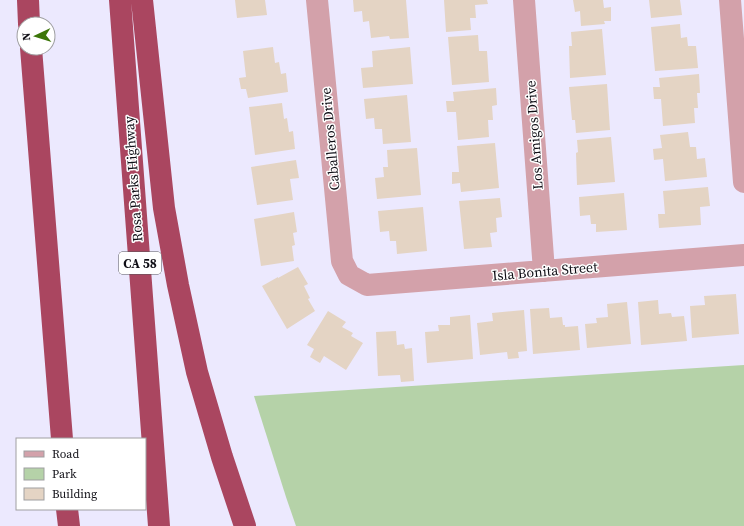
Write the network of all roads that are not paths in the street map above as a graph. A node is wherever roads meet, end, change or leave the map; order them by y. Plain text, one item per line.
1 (28, 0) edge
2 (120, 0) edge
3 (142, 0) edge
4 (317, 0) edge
5 (524, 0) edge
6 (730, 0) edge
7 (29, 16) edge
8 (32, 56) edge
9 (744, 182) edge
10 (744, 255) edge
11 (544, 271) junction
12 (349, 275) joint
13 (62, 438) edge
14 (67, 510) edge
15 (68, 526) edge
16 (159, 526) edge
17 (245, 526) edge

1 - 7 highway
2 - 16 highway, Rosa Parks Highway / CA 58
3 - 17 highway
4 - 12 street, Caballeros Drive
5 - 11 street, Los Amigos Drive
6 - 9 street
8 - 13 highway
10 - 11 street, Isla Bonita Street
11 - 12 street, Isla Bonita Street
14 - 15 highway

